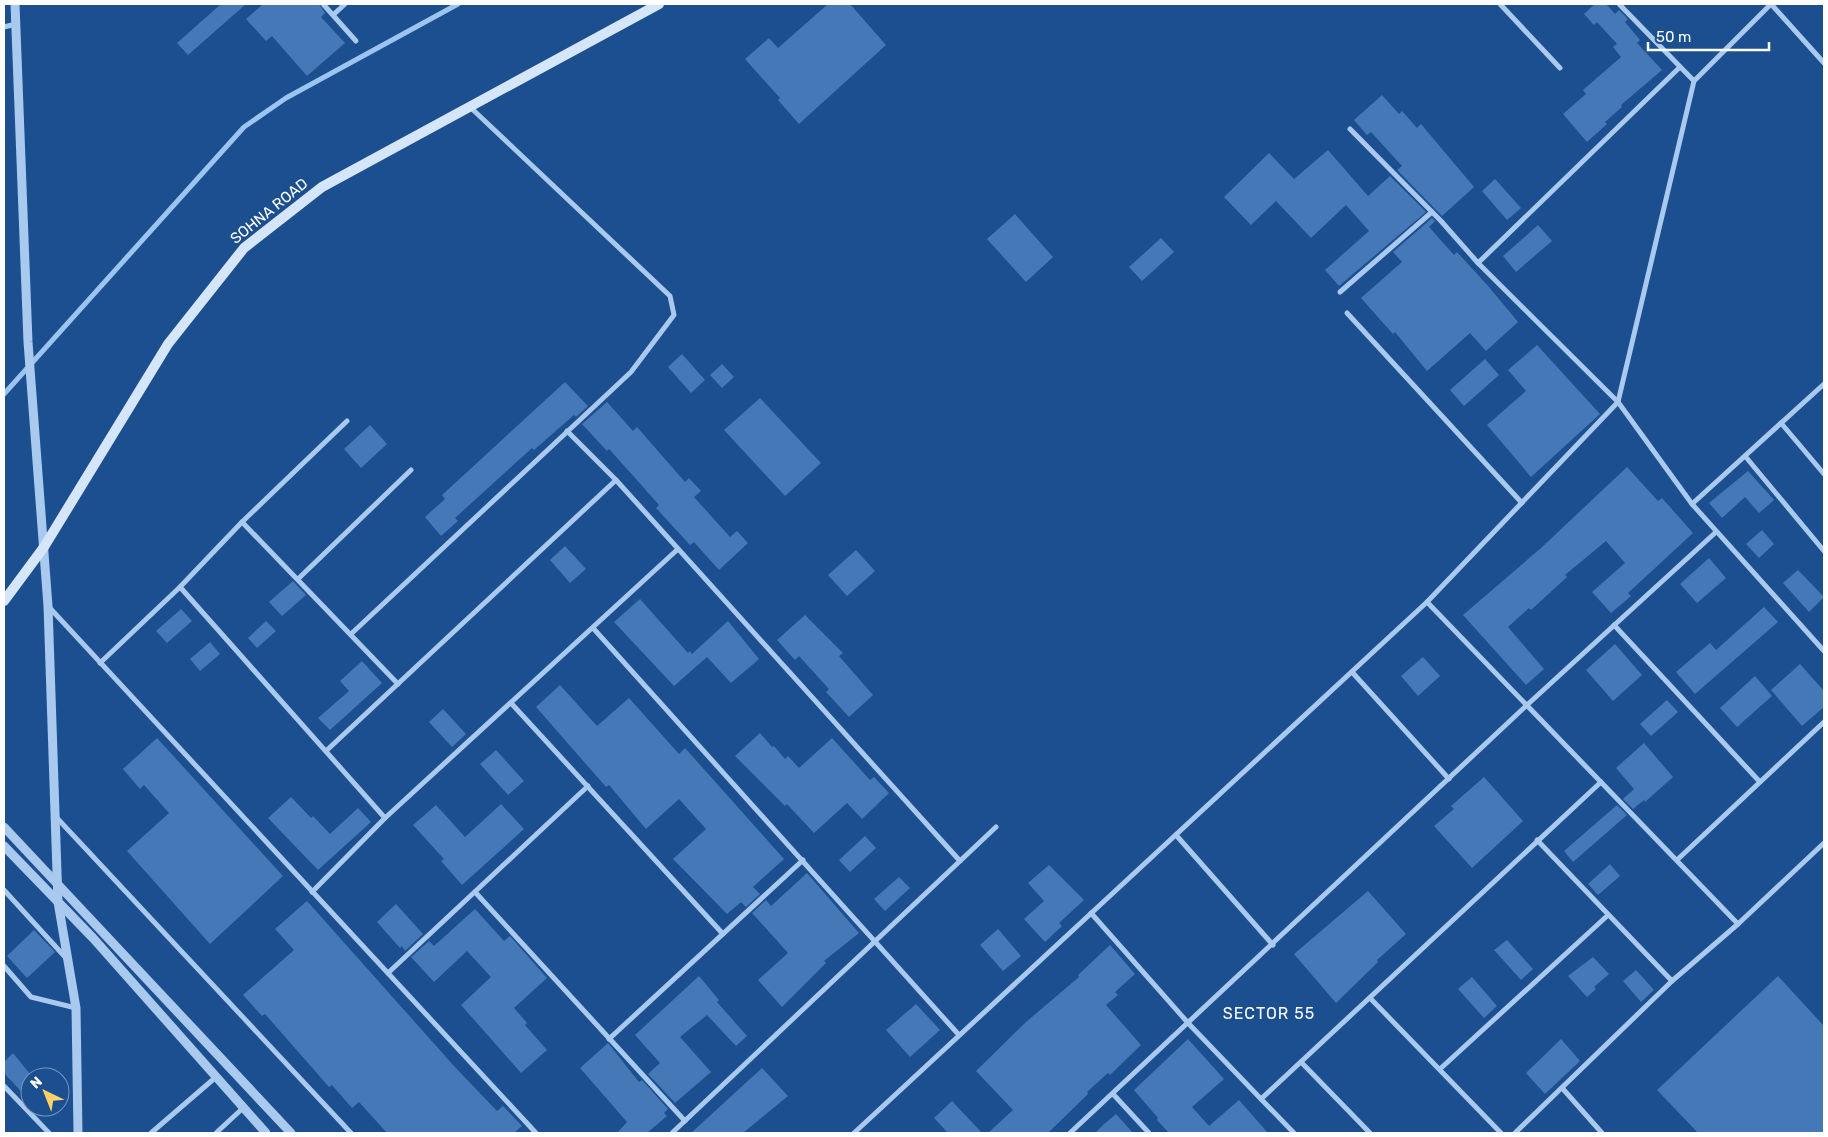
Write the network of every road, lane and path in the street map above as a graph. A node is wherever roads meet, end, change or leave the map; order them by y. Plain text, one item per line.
1 (15, 4) edge
2 (324, 4) edge
3 (345, 4) edge
4 (658, 4) edge
5 (1500, 4) edge
6 (1618, 4) edge
7 (1771, 4) edge
8 (333, 15) junction
9 (17, 24) junction
10 (4, 27) edge
11 (356, 41) dead end
12 (1824, 63) edge
13 (1680, 67) junction
14 (1560, 68) dead end
15 (1694, 81) junction
16 (470, 107) junction
17 (1350, 129) dead end
18 (1432, 212) junction
19 (1478, 263) junction
20 (1340, 292) dead end
21 (1348, 313) dead end
22 (1824, 386) edge
23 (1618, 402) junction
24 (347, 421) dead end
25 (1781, 423) junction
26 (567, 431) junction
27 (1744, 456) junction
28 (412, 470) dead end
29 (1824, 474) edge
30 (616, 480) junction
31 (1522, 502) junction
32 (1692, 504) junction
33 (242, 522) junction
34 (1716, 532) junction
35 (44, 547) junction
36 (678, 549) junction
37 (1824, 551) edge
38 (298, 579) junction
39 (180, 587) junction
40 (4, 601) edge
41 (1427, 602) junction
42 (48, 606) junction
43 (1614, 625) junction
44 (593, 628) junction
45 (351, 634) junction
46 (1824, 651) edge
47 (100, 663) junction
48 (1352, 672) junction
49 (398, 684) junction
50 (511, 703) junction
51 (1527, 705) junction
52 (1824, 722) edge
53 (326, 751) junction
54 (1449, 778) junction
55 (1601, 782) junction
56 (1760, 782) junction
57 (588, 786) junction
58 (56, 818) junction
59 (385, 818) junction
60 (996, 827) dead end
61 (4, 828) edge
62 (1176, 835) junction
63 (1537, 840) junction
64 (1824, 843) edge
65 (4, 846) edge
66 (803, 860) junction
67 (1677, 860) junction
68 (960, 861) junction
69 (57, 885) junction
70 (4, 890) edge
71 (312, 892) junction
72 (475, 892) junction
73 (58, 902) junction
74 (1091, 913) junction
75 (1608, 916) junction
76 (1738, 924) junction
77 (723, 934) junction
78 (876, 940) junction
79 (1273, 945) junction
80 (70, 963) junction
81 (4, 966) edge
82 (388, 973) junction
83 (1672, 981) junction
84 (1370, 998) junction
85 (76, 1008) junction
86 (1189, 1024) junction
87 (959, 1035) junction
88 (609, 1039) junction
89 (1301, 1062) junction
90 (1440, 1069) junction
91 (216, 1077) junction
92 (4, 1086) edge
93 (1563, 1089) junction
94 (1113, 1094) junction
95 (1261, 1100) junction
96 (243, 1108) junction
97 (685, 1121) junction
98 (49, 1133) edge
99 (78, 1133) edge
100 (151, 1133) edge
101 (216, 1133) edge
102 (266, 1133) edge
103 (291, 1133) edge
104 (351, 1133) edge
105 (536, 1133) edge
106 (672, 1133) edge
107 (854, 1133) edge
108 (1070, 1133) edge
109 (1149, 1133) edge
110 (1294, 1133) edge
111 (1370, 1133) edge
112 (1501, 1133) edge
113 (1515, 1133) edge
114 (1602, 1133) edge

1 - 9 street
2 - 8 street
3 - 8 street
4 - 16 main road, SOHNA ROAD
5 - 14 street
6 - 13 street
7 - 12 street
7 - 15 street
8 - 11 street
9 - 10 street
9 - 35 street
13 - 15 street
13 - 19 street
15 - 23 street
16 - 26 street
16 - 35 main road, SOHNA ROAD
17 - 18 street
18 - 19 street
18 - 20 street
19 - 23 street
21 - 31 street
22 - 25 street
23 - 31 street
23 - 32 street
24 - 33 street
25 - 27 street
25 - 29 street
26 - 30 street
26 - 45 street
27 - 32 street
27 - 37 street
28 - 38 street
30 - 36 street
30 - 49 street
31 - 41 street
32 - 34 street
33 - 38 street
33 - 39 street
34 - 43 street
34 - 46 street
35 - 40 main road, SOHNA ROAD
35 - 42 street
36 - 44 street
36 - 68 street
38 - 45 street
39 - 47 street
39 - 53 street
41 - 48 street
41 - 51 street
42 - 47 street
42 - 58 street
43 - 51 street
43 - 56 street
44 - 50 street
44 - 66 street
45 - 49 street
47 - 71 street
48 - 54 street
48 - 62 street
49 - 53 street
50 - 57 street
50 - 59 street
51 - 54 street
51 - 55 street
52 - 56 street
53 - 59 street
54 - 79 street
55 - 63 street
55 - 67 street
56 - 67 street
57 - 72 street
57 - 77 street
58 - 69 street
58 - 104 street
59 - 71 street
60 - 68 street
61 - 69 street
62 - 74 street
62 - 79 street
63 - 75 street
63 - 84 street
64 - 76 street
65 - 73 street
66 - 77 street
66 - 78 street
67 - 76 street
68 - 78 street
69 - 73 street
69 - 103 street
70 - 80 street
71 - 82 street
72 - 82 street
72 - 88 street
73 - 80 street
73 - 91 street
74 - 86 street
74 - 87 street
75 - 83 street
75 - 90 street
76 - 83 street
77 - 88 street
78 - 87 street
78 - 97 street
79 - 86 street
80 - 85 street
81 - 85 street
82 - 105 street
83 - 93 street
84 - 89 street
84 - 90 street
85 - 99 street
86 - 94 street
86 - 95 street
87 - 107 street
88 - 97 street
89 - 95 street
89 - 111 street
90 - 112 street
91 - 96 street
91 - 100 street
92 - 98 street
93 - 113 street
93 - 114 street
94 - 108 street
94 - 109 street
95 - 110 street
96 - 101 street
96 - 102 street
97 - 106 street

